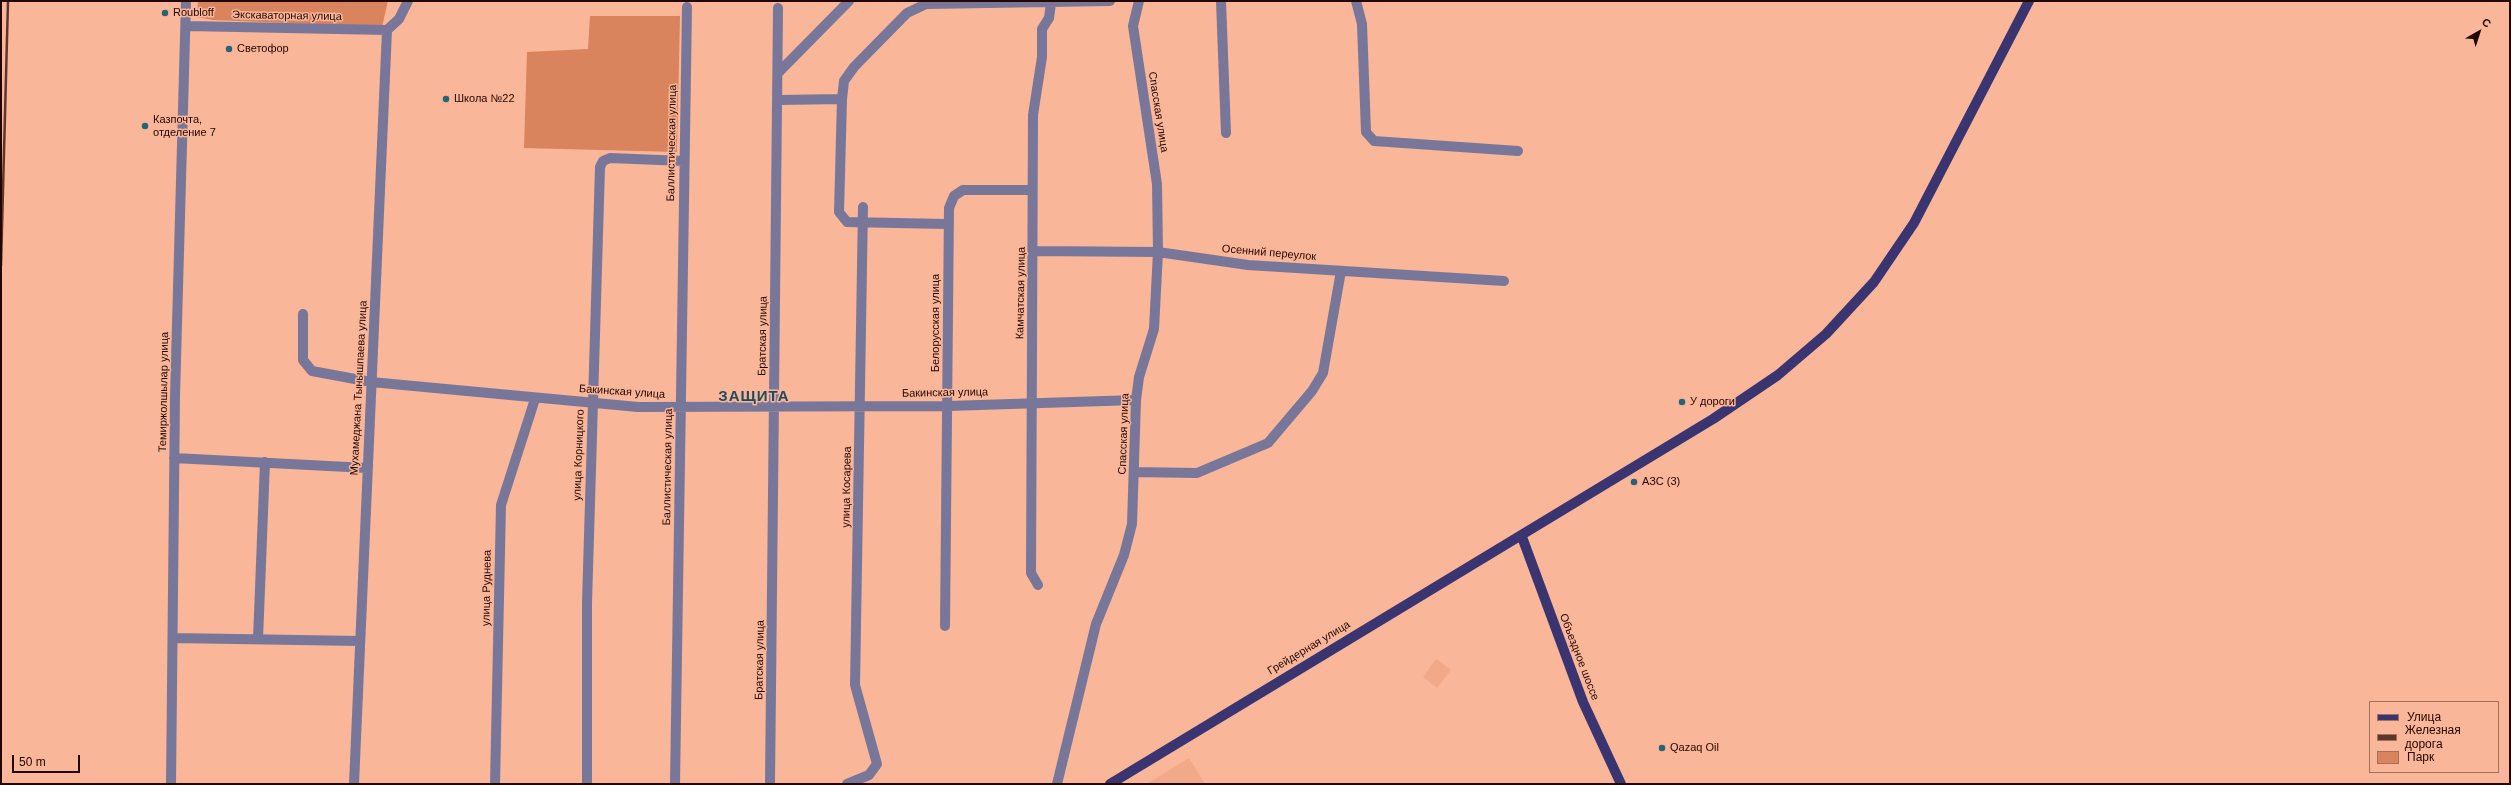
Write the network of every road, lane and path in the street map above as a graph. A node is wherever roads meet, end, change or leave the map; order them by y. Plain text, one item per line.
1 (186, 1) edge
2 (408, 1) edge
3 (849, 1) edge
4 (1110, 1) edge
5 (1139, 1) edge
6 (1221, 1) edge
7 (1356, 1) edge
8 (2029, 1) edge
9 (1050, 2) junction
10 (687, 7) dead end
11 (778, 8) dead end
12 (187, 26) junction
13 (387, 30) junction
14 (778, 73) junction
15 (842, 99) junction
16 (779, 100) junction
17 (1226, 133) dead end
18 (1518, 151) dead end
19 (684, 161) junction
20 (1032, 190) junction
21 (862, 207) dead end
22 (863, 223) junction
23 (947, 224) junction
24 (1033, 251) junction
25 (1158, 252) junction
26 (1341, 271) junction
27 (1504, 281) dead end
28 (303, 314) dead end
29 (371, 382) junction
30 (535, 399) junction
31 (1136, 400) junction
32 (593, 402) junction
33 (1031, 403) junction
34 (774, 406) junction
35 (861, 406) junction
36 (948, 406) junction
37 (681, 407) junction
38 (174, 458) junction
39 (264, 462) junction
40 (367, 468) junction
41 (1134, 472) junction
42 (1522, 537) junction
43 (1038, 585) dead end
44 (944, 626) dead end
45 (173, 638) junction
46 (258, 639) junction
47 (360, 641) junction
48 (1062, 766) junction
49 (171, 784) edge
50 (354, 784) edge
51 (495, 784) edge
52 (587, 784) edge
53 (675, 784) edge
54 (770, 784) edge
55 (847, 784) edge
56 (1057, 784) edge
57 (1066, 784) edge
58 (1110, 784) edge
59 (1621, 784) edge

1 - 12 street, Темиржолшылар улица
2 - 13 street
3 - 14 street
4 - 9 street
5 - 25 street, Спасская улица
6 - 17 street
7 - 18 street
8 - 42 main road, Грейдерная улица
9 - 15 street
9 - 20 street, Камчатская улица
10 - 19 street, Баллистическая улица
11 - 14 street, Братская улица
12 - 13 street, Экскаваторная улица
12 - 38 street, Темиржолшылар улица
13 - 29 street, Мухамеджана Тынышпаева улица
14 - 16 street, Братская улица
15 - 16 street
15 - 22 street
16 - 34 street, Братская улица
19 - 32 street, улица Корницкого
19 - 37 street, Баллистическая улица
20 - 23 street, Белорусская улица
20 - 24 street, Камчатская улица
21 - 22 street, улица Косарева
22 - 23 street
22 - 35 street, улица Косарева
23 - 36 street, Белорусская улица
24 - 25 street, Осенний переулок
24 - 33 street, Камчатская улица
25 - 26 street, Осенний переулок
25 - 31 street, Спасская улица
26 - 27 street, Осенний переулок
26 - 41 street
28 - 29 street, Бакинская улица
29 - 30 street, Бакинская улица
29 - 40 street, Мухамеджана Тынышпаева улица
30 - 32 street, Бакинская улица
30 - 51 street, улица Руднева
31 - 33 street, Бакинская улица
31 - 41 street, Спасская улица
32 - 37 street, Бакинская улица
32 - 52 street, улица Корницкого
33 - 36 street, Бакинская улица
33 - 43 street, Камчатская улица
34 - 35 street, Бакинская улица
34 - 37 street, Бакинская улица
34 - 54 street, Братская улица
35 - 36 street, Бакинская улица
35 - 55 street, улица Косарева
36 - 44 street, Белорусская улица
37 - 53 street, Баллистическая улица
38 - 39 street
38 - 45 street, Темиржолшылар улица
39 - 40 street
39 - 46 street
40 - 47 street, Мухамеджана Тынышпаева улица
41 - 48 street, Спасская улица
42 - 58 main road, Грейдерная улица
42 - 59 main road, Объездное шоссе
45 - 46 street
45 - 49 street, Темиржолшылар улица
46 - 47 street
47 - 50 street, Мухамеджана Тынышпаева улица
48 - 56 street, Спасская улица
48 - 57 street, Спасская улица

